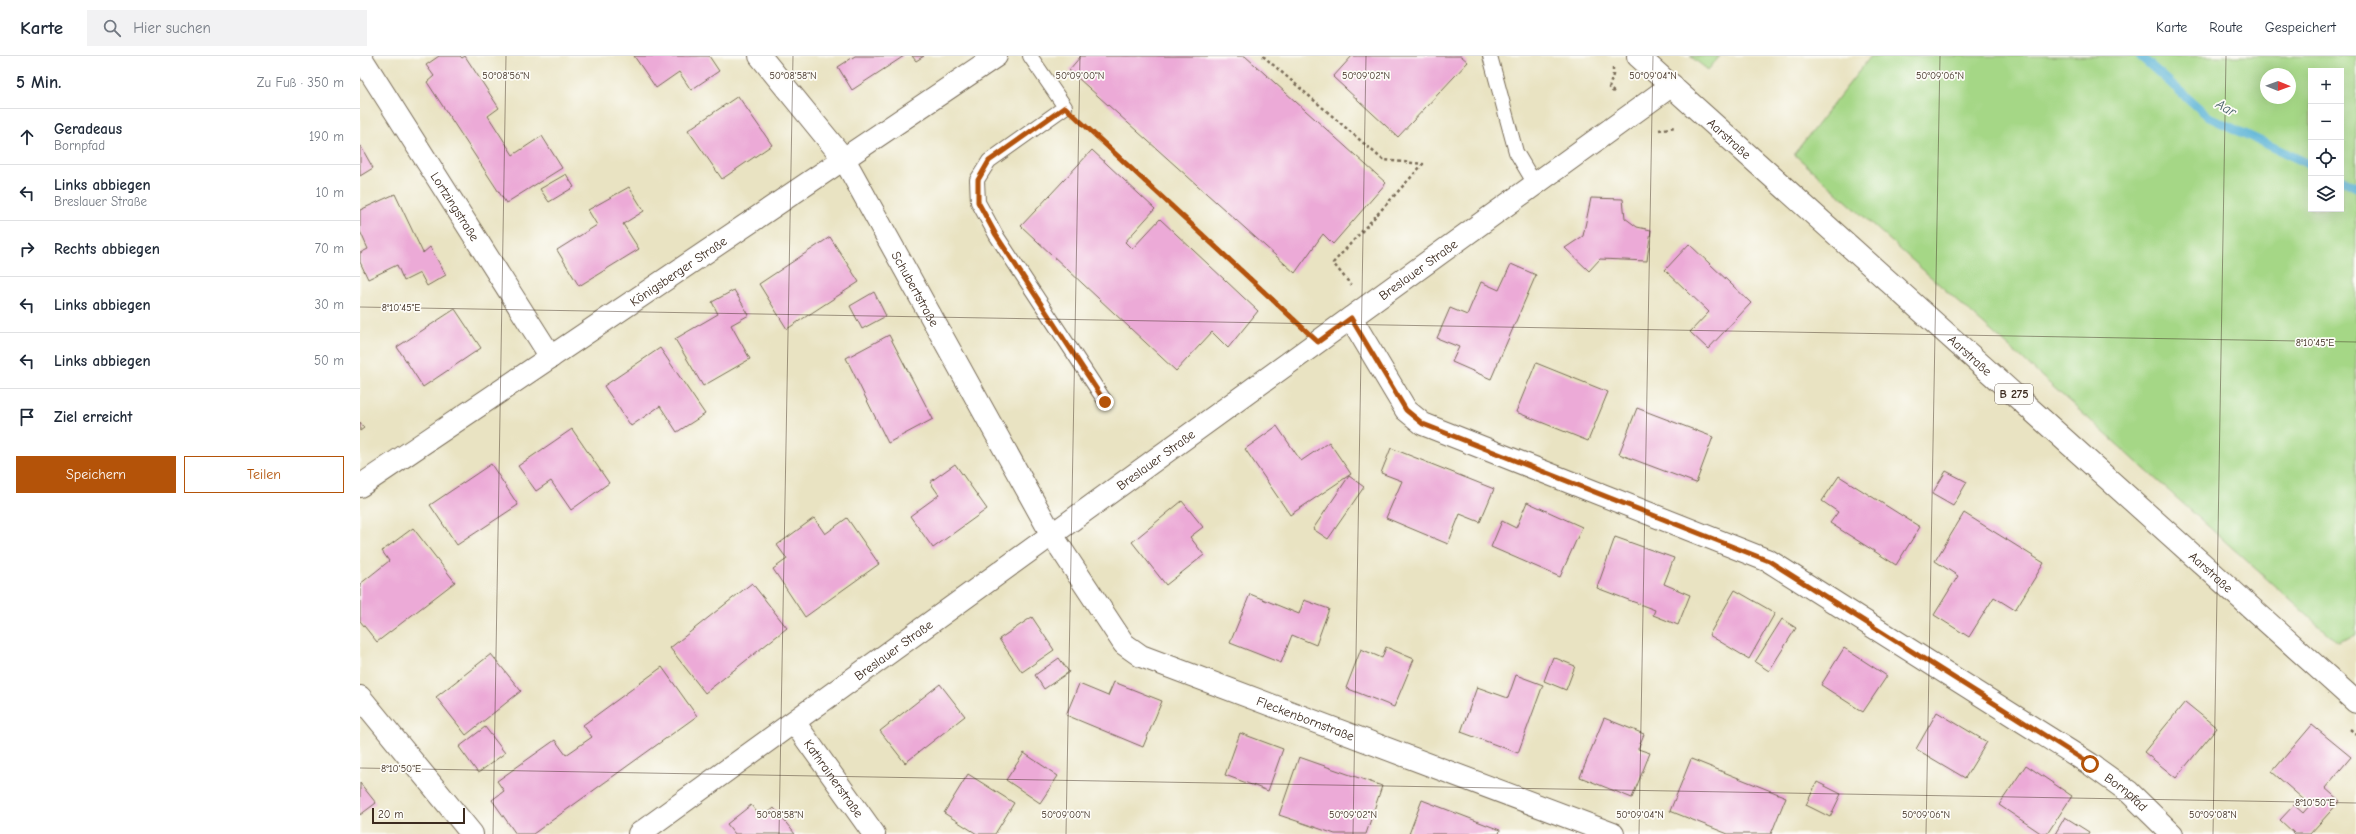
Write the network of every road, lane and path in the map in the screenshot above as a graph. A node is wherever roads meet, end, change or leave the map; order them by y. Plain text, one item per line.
1 (360, 56) edge
2 (760, 56) edge
3 (996, 56) edge
4 (1030, 56) edge
5 (1263, 56) edge
6 (1490, 56) edge
7 (1638, 56) edge
8 (1672, 85) junction
9 (1065, 107) junction
10 (844, 158) junction
11 (1535, 184) junction
12 (1368, 305) junction
13 (1351, 318) junction
14 (1318, 342) junction
15 (551, 357) junction
16 (1105, 402) dead end
17 (360, 486) edge
18 (1052, 535) junction
19 (360, 697) edge
20 (2356, 702) edge
21 (794, 722) junction
22 (472, 834) edge
23 (639, 834) edge
24 (874, 834) edge
25 (1613, 834) edge
26 (2172, 834) edge

1 - 15 street, Lortzingstraße
2 - 10 street, Schubertstraße
3 - 10 street, Königsberger Straße
4 - 9 lane
5 - 12 path
6 - 11 lane
7 - 8 street, Aarstraße / B 275
8 - 11 street, Breslauer Straße
8 - 20 street, Aarstraße / B 275
9 - 14 path
9 - 16 lane
10 - 15 street, Königsberger Straße
10 - 18 street, Schubertstraße
11 - 12 street, Breslauer Straße
12 - 13 street, Breslauer Straße
13 - 14 street, Breslauer Straße
13 - 26 street, Bornpfad
14 - 18 street, Breslauer Straße
15 - 17 street, Königsberger Straße
18 - 21 street, Breslauer Straße
18 - 25 street, Fleckenbornstraße
19 - 22 street
21 - 23 street, Breslauer Straße
21 - 24 street, Kathrainerstraße

